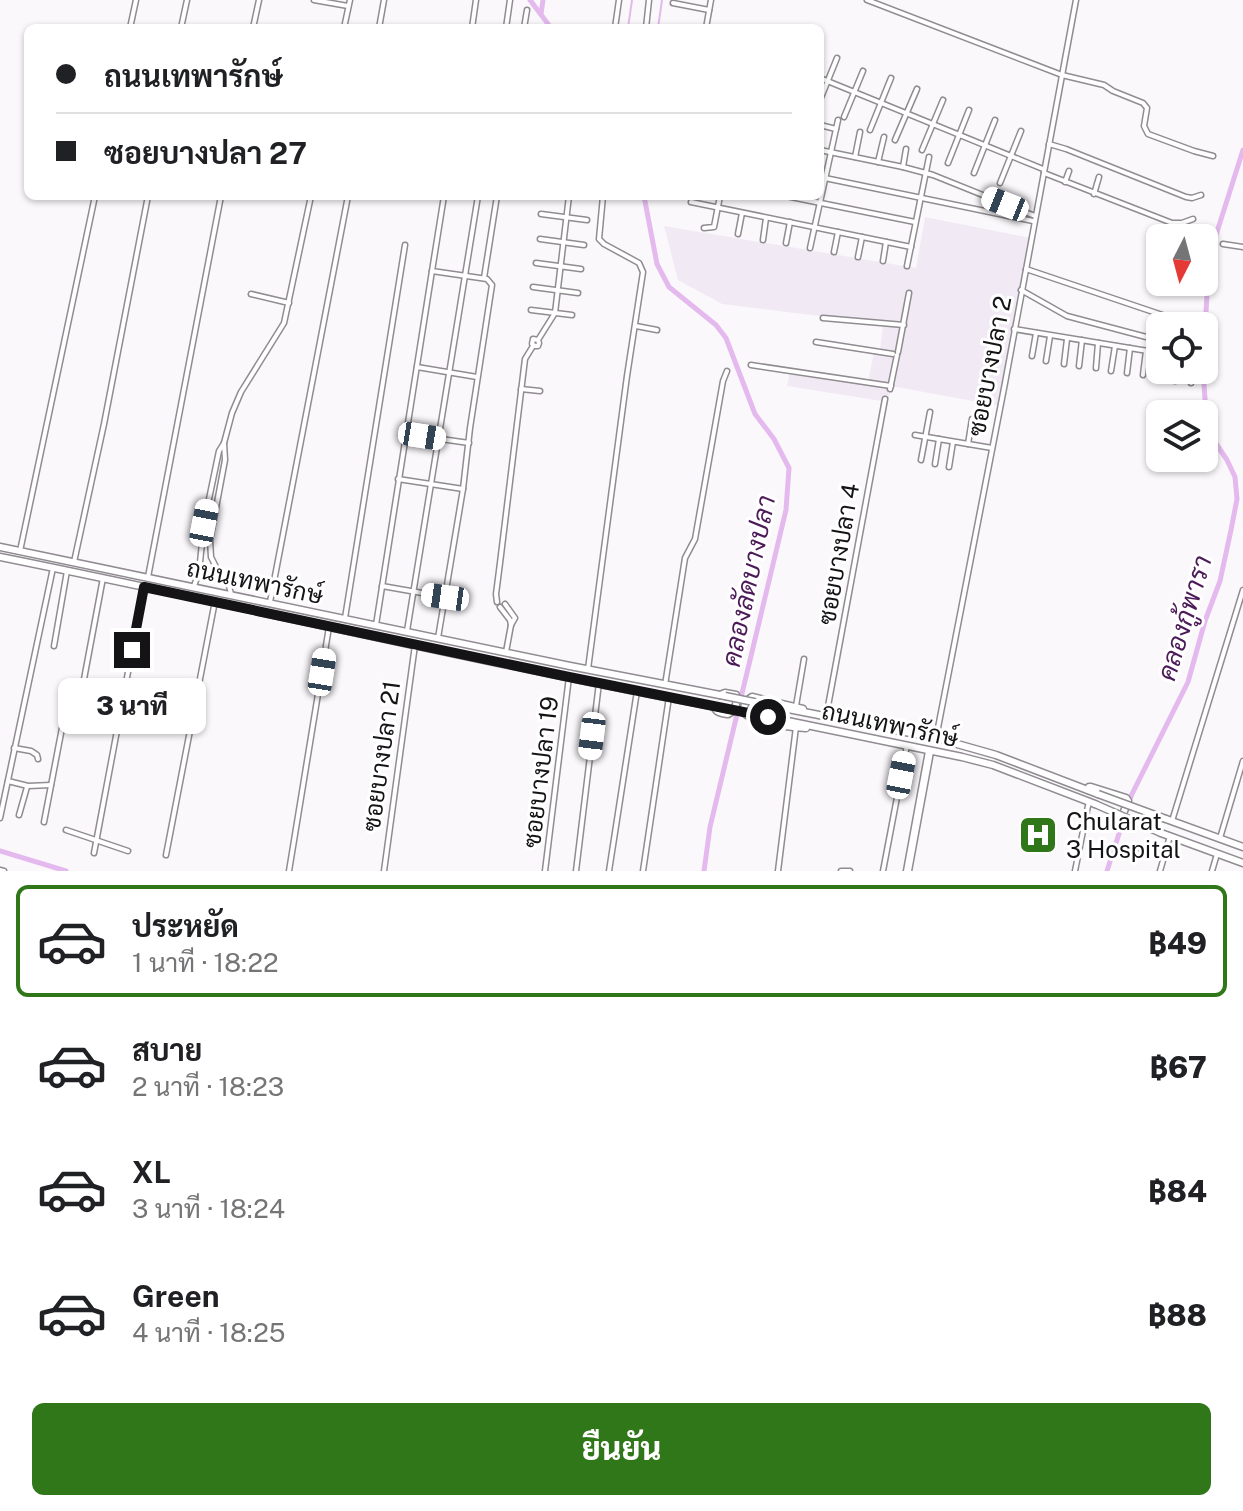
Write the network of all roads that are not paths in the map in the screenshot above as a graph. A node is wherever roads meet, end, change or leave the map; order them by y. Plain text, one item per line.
1 (136, 0) edge
2 (187, 0) edge
3 (259, 0) edge
4 (314, 0) edge
5 (384, 0) edge
6 (476, 0) edge
7 (510, 0) edge
8 (619, 0) edge
9 (649, 0) edge
10 (711, 0) edge
11 (867, 0) edge
12 (1076, 0) edge
13 (349, 3) edge
14 (673, 3) dead end
15 (527, 10) dead end
16 (709, 10) junction
17 (131, 24) edge
18 (182, 24) edge
19 (254, 24) edge
20 (345, 24) edge
21 (380, 24) edge
22 (473, 24) edge
23 (507, 24) edge
24 (525, 24) edge
25 (616, 24) edge
26 (646, 24) edge
27 (707, 24) edge
28 (837, 58) dead end
29 (863, 71) dead end
30 (1062, 75) junction
31 (891, 78) dead end
32 (824, 80) edge
33 (828, 81) junction
34 (917, 89) dead end
35 (824, 90) edge
36 (854, 92) junction
37 (943, 100) dead end
38 (880, 103) junction
39 (969, 110) dead end
40 (906, 113) junction
41 (844, 117) dead end
42 (838, 120) dead end
43 (995, 120) dead end
44 (933, 124) junction
45 (824, 126) edge
46 (836, 129) junction
47 (870, 130) dead end
48 (1021, 131) dead end
49 (860, 132) dead end
50 (959, 135) junction
51 (884, 137) dead end
52 (895, 140) dead end
53 (1049, 144) junction
54 (985, 145) junction
55 (906, 149) dead end
56 (922, 150) dead end
57 (824, 151) edge
58 (831, 153) junction
59 (1011, 156) junction
60 (1213, 156) dead end
61 (855, 157) junction
62 (929, 157) dead end
63 (878, 162) junction
64 (948, 163) dead end
65 (903, 167) junction
66 (1044, 171) junction
67 (1069, 171) dead end
68 (824, 172) edge
69 (926, 173) junction
70 (974, 173) dead end
71 (1099, 177) dead end
72 (824, 178) edge
73 (1065, 182) junction
74 (1000, 183) dead end
75 (1094, 194) junction
76 (1201, 195) dead end
77 (920, 197) junction
78 (94, 200) edge
79 (147, 200) edge
80 (220, 200) edge
81 (310, 200) edge
82 (347, 200) edge
83 (443, 200) edge
84 (477, 200) edge
85 (496, 200) edge
86 (568, 200) edge
87 (603, 200) edge
88 (719, 200) edge
89 (805, 200) edge
90 (819, 200) edge
91 (691, 202) dead end
92 (819, 203) junction
93 (718, 207) junction
94 (1021, 211) junction
95 (742, 212) junction
96 (541, 214) dead end
97 (566, 217) junction
98 (766, 217) junction
99 (1020, 219) junction
100 (1034, 219) junction
101 (1193, 219) dead end
102 (587, 220) dead end
103 (790, 222) junction
104 (915, 222) junction
105 (814, 227) junction
106 (704, 228) dead end
107 (838, 232) junction
108 (738, 234) dead end
109 (862, 237) junction
110 (540, 239) dead end
111 (763, 240) dead end
112 (563, 242) junction
113 (886, 242) junction
114 (786, 243) dead end
115 (1223, 244) dead end
116 (405, 245) dead end
117 (584, 245) dead end
118 (911, 247) junction
119 (1243, 247) edge
120 (810, 248) dead end
121 (834, 252) dead end
122 (858, 257) dead end
123 (883, 261) dead end
124 (536, 263) dead end
125 (560, 266) junction
126 (907, 266) dead end
127 (581, 269) dead end
128 (1026, 269) junction
129 (432, 271) junction
130 (465, 276) junction
131 (484, 278) junction
132 (533, 287) dead end
133 (557, 290) junction
134 (1021, 290) junction
135 (578, 293) dead end
136 (909, 293) dead end
137 (251, 294) dead end
138 (289, 303) junction
139 (531, 310) dead end
140 (1146, 312) edge
141 (555, 313) junction
142 (572, 315) dead end
143 (823, 318) dead end
144 (904, 325) junction
145 (635, 326) junction
146 (1014, 329) junction
147 (657, 330) dead end
148 (1036, 333) junction
149 (1051, 335) junction
150 (1146, 337) edge
151 (1067, 338) junction
152 (1082, 340) junction
153 (816, 342) dead end
154 (1098, 343) junction
155 (1115, 346) junction
156 (1130, 348) junction
157 (1146, 351) joint
158 (896, 354) junction
159 (1032, 356) dead end
160 (1046, 361) dead end
161 (1064, 364) dead end
162 (751, 365) dead end
163 (1079, 366) dead end
164 (417, 367) junction
165 (1096, 368) dead end
166 (727, 371) dead end
167 (1111, 371) dead end
168 (449, 372) junction
169 (1127, 373) dead end
170 (1143, 375) dead end
171 (477, 377) junction
172 (521, 389) junction
173 (540, 391) dead end
174 (885, 399) dead end
175 (930, 412) dead end
176 (972, 419) dead end
177 (406, 434) junction
178 (915, 435) dead end
179 (926, 436) junction
180 (438, 439) junction
181 (939, 439) junction
182 (953, 441) junction
183 (224, 443) junction
184 (469, 443) junction
185 (968, 444) junction
186 (992, 448) junction
187 (921, 460) dead end
188 (935, 464) dead end
189 (949, 467) dead end
190 (398, 479) junction
191 (431, 484) junction
192 (463, 489) junction
193 (0, 547) edge
194 (20, 551) junction
195 (0, 557) edge
196 (211, 557) junction
197 (201, 559) junction
198 (74, 562) junction
199 (53, 568) junction
200 (217, 569) junction
201 (67, 571) junction
202 (125, 572) junction
203 (199, 572) junction
204 (148, 577) junction
205 (103, 578) junction
206 (123, 582) junction
207 (194, 586) junction
208 (382, 586) junction
209 (144, 587) junction
210 (1243, 590) edge
211 (413, 593) junction
212 (231, 594) junction
213 (445, 597) junction
214 (215, 601) junction
215 (270, 602) junction
216 (345, 618) junction
217 (376, 625) junction
218 (329, 627) junction
219 (407, 631) junction
220 (438, 638) junction
221 (415, 645) junction
222 (54, 646) dead end
223 (506, 652) junction
224 (804, 659) dead end
225 (588, 669) junction
226 (569, 677) junction
227 (599, 683) junction
228 (665, 685) junction
229 (637, 691) junction
230 (722, 695) junction
231 (669, 697) junction
232 (715, 706) junction
233 (796, 706) junction
234 (825, 716) junction
235 (796, 727) junction
236 (826, 729) junction
237 (936, 738) junction
238 (907, 745) junction
239 (14, 748) junction
240 (930, 749) junction
241 (38, 759) dead end
242 (1243, 761) edge
243 (8, 781) junction
244 (51, 785) junction
245 (28, 786) junction
246 (1088, 790) junction
247 (1091, 803) junction
248 (19, 815) dead end
249 (0, 818) edge
250 (1169, 820) junction
251 (44, 822) dead end
252 (66, 830) dead end
253 (1170, 836) junction
254 (1220, 838) junction
255 (96, 841) junction
256 (1243, 847) edge
257 (1137, 848) dead end
258 (128, 851) dead end
259 (94, 853) dead end
260 (1217, 854) junction
261 (166, 855) dead end
262 (1164, 856) junction
263 (1243, 863) edge
264 (289, 871) edge
265 (384, 871) edge
266 (545, 871) edge
267 (576, 871) edge
268 (609, 871) edge
269 (643, 871) edge
270 (778, 871) edge
271 (841, 871) edge
272 (850, 871) edge
273 (883, 871) edge
274 (907, 871) edge
275 (1075, 871) edge
276 (1160, 871) edge
277 (1212, 871) edge

1 - 17 street
2 - 18 street
3 - 19 street
4 - 13 street
5 - 21 street
6 - 22 street
7 - 23 street
8 - 25 street
9 - 26 street
10 - 16 street
11 - 30 street
12 - 30 street, ซอยบางปลา 2
13 - 20 street
14 - 16 street
15 - 24 street
16 - 27 street
28 - 33 street
29 - 36 street
30 - 53 street, ซอยบางปลา 2
30 - 60 street
31 - 38 street
32 - 33 street
33 - 35 street
33 - 36 street
34 - 40 street
36 - 38 street
36 - 41 street
37 - 44 street
38 - 40 street
38 - 47 street
39 - 50 street
40 - 44 street
40 - 52 street
42 - 46 street
43 - 54 street
44 - 50 street
44 - 56 street
45 - 46 street
46 - 58 street
48 - 59 street
49 - 61 street
50 - 54 street
50 - 64 street
51 - 63 street
53 - 66 street, ซอยบางปลา 2
53 - 76 street
54 - 59 street
54 - 70 street
55 - 65 street
57 - 58 street
58 - 61 street
58 - 68 street
59 - 66 street
59 - 74 street
61 - 63 street
62 - 69 street
63 - 65 street
65 - 69 street
66 - 73 street
66 - 100 street, ซอยบางปลา 2
67 - 73 street
69 - 77 street
69 - 94 street
71 - 75 street
72 - 77 street
73 - 75 street
75 - 101 street
77 - 99 street
77 - 104 street
78 - 194 street
79 - 198 street
80 - 204 street
81 - 138 street
82 - 215 street
83 - 129 street
84 - 130 street
85 - 131 street
86 - 97 street
87 - 145 street
88 - 93 street
89 - 92 street
90 - 92 street
91 - 93 street
92 - 104 street
92 - 105 street
93 - 95 street
93 - 106 street
94 - 99 street
94 - 100 street
95 - 98 street
95 - 108 street
96 - 97 street
97 - 102 street
97 - 112 street
98 - 103 street
98 - 111 street
99 - 100 street
100 - 128 street, ซอยบางปลา 2
103 - 105 street
103 - 114 street
104 - 118 street
105 - 107 street
105 - 120 street
107 - 109 street
107 - 121 street
109 - 113 street
109 - 122 street
110 - 112 street
112 - 117 street
112 - 125 street
113 - 118 street
113 - 123 street
115 - 119 street
116 - 216 street
118 - 126 street
124 - 125 street
125 - 127 street
125 - 133 street
128 - 134 street, ซอยบางปลา 2
128 - 140 street
129 - 130 street
129 - 164 street
130 - 131 street
130 - 168 street
131 - 171 street
132 - 133 street
133 - 135 street
133 - 141 street
134 - 146 street, ซอยบางปลา 2
134 - 150 street
136 - 144 street
137 - 138 street
138 - 183 street
139 - 141 street
141 - 142 street
141 - 172 street
143 - 144 street
144 - 158 street
145 - 147 street
145 - 225 street
146 - 148 street
146 - 186 street, ซอยบางปลา 2
148 - 149 street
148 - 159 street
149 - 151 street
149 - 160 street
151 - 152 street
151 - 161 street
152 - 154 street
152 - 163 street
153 - 158 street
154 - 155 street
154 - 165 street
155 - 156 street
155 - 167 street
156 - 157 street
156 - 169 street
157 - 170 street
158 - 162 street
164 - 168 street
164 - 177 street
166 - 228 street
168 - 171 street
168 - 180 street
171 - 184 street
172 - 173 street
172 - 223 street
174 - 234 street, ซอยบางปลา 4
175 - 179 street
176 - 185 street
177 - 180 street
177 - 190 street
178 - 179 street
179 - 181 street
179 - 187 street
180 - 184 street
180 - 191 street
181 - 182 street
181 - 188 street
182 - 185 street
182 - 189 street
183 - 196 street
183 - 197 street
184 - 192 street
185 - 186 street
186 - 237 street, ซอยบางปลา 2
190 - 191 street
190 - 208 street
191 - 192 street
191 - 211 street
192 - 213 street
193 - 194 main road, ถนนเทพารักษ์
194 - 198 main road, ถนนเทพารักษ์
195 - 199 main road, ถนนเทพารักษ์
196 - 197 street
196 - 200 street
197 - 203 street
198 - 202 main road, ถนนเทพารักษ์
199 - 201 main road, ถนนเทพารักษ์
199 - 239 street
200 - 203 street
200 - 212 street
201 - 205 main road, ถนนเทพารักษ์
201 - 222 street
202 - 204 main road, ถนนเทพารักษ์
202 - 206 main road
203 - 207 street
204 - 207 main road, ถนนเทพารักษ์
205 - 206 main road, ถนนเทพารักษ์
205 - 244 street
206 - 209 main road, ถนนเทพารักษ์
207 - 212 main road, ถนนเทพารักษ์
208 - 211 street
208 - 217 street
209 - 214 main road, ถนนเทพารักษ์
209 - 255 street
210 - 250 street
211 - 213 street
211 - 219 street
212 - 215 main road, ถนนเทพารักษ์
213 - 220 street
214 - 218 main road, ถนนเทพารักษ์
214 - 261 street
215 - 216 main road, ถนนเทพารักษ์
216 - 217 main road, ถนนเทพารักษ์
217 - 219 main road, ถนนเทพารักษ์
218 - 221 main road, ถนนเทพารักษ์
218 - 264 street
219 - 220 main road, ถนนเทพารักษ์
220 - 223 main road, ถนนเทพารักษ์
221 - 226 main road, ถนนเทพารักษ์
221 - 265 street, ซอยบางปลา 21
223 - 225 main road, ถนนเทพารักษ์
224 - 233 street
225 - 228 main road, ถนนเทพารักษ์
226 - 227 main road, ถนนเทพารักษ์
226 - 266 street, ซอยบางปลา 19
227 - 229 main road, ถนนเทพารักษ์
227 - 267 street
228 - 230 main road, ถนนเทพารักษ์
229 - 231 main road, ถนนเทพารักษ์
229 - 268 street
230 - 232 main road
230 - 234 main road, ถนนเทพารักษ์, bridge
231 - 232 main road, ถนนเทพารักษ์
231 - 269 street
232 - 236 main road, ถนนเทพารักษ์, bridge
233 - 234 main road
233 - 235 main road
234 - 237 main road, ถนนเทพารักษ์
235 - 236 main road
235 - 270 street
236 - 238 main road, ถนนเทพารักษ์
237 - 246 main road, ถนนเทพารักษ์
238 - 240 main road, ถนนเทพารักษ์
238 - 273 street
239 - 241 street
239 - 243 street
240 - 247 main road, ถนนเทพารักษ์
240 - 274 street
242 - 254 street
243 - 245 street
243 - 249 street
244 - 245 street
244 - 251 street
245 - 248 street
246 - 247 main road
246 - 250 main road, ถนนเทพารักษ์, bridge
247 - 253 main road, ถนนเทพารักษ์, bridge
247 - 275 street
250 - 254 main road, ถนนเทพารักษ์
252 - 255 street
253 - 260 main road, ถนนเทพารักษ์
253 - 262 street
254 - 256 main road, ถนนเทพารักษ์
255 - 258 street
255 - 259 street
257 - 262 street
260 - 263 main road, ถนนเทพารักษ์
260 - 277 street
262 - 276 street
271 - 272 street

